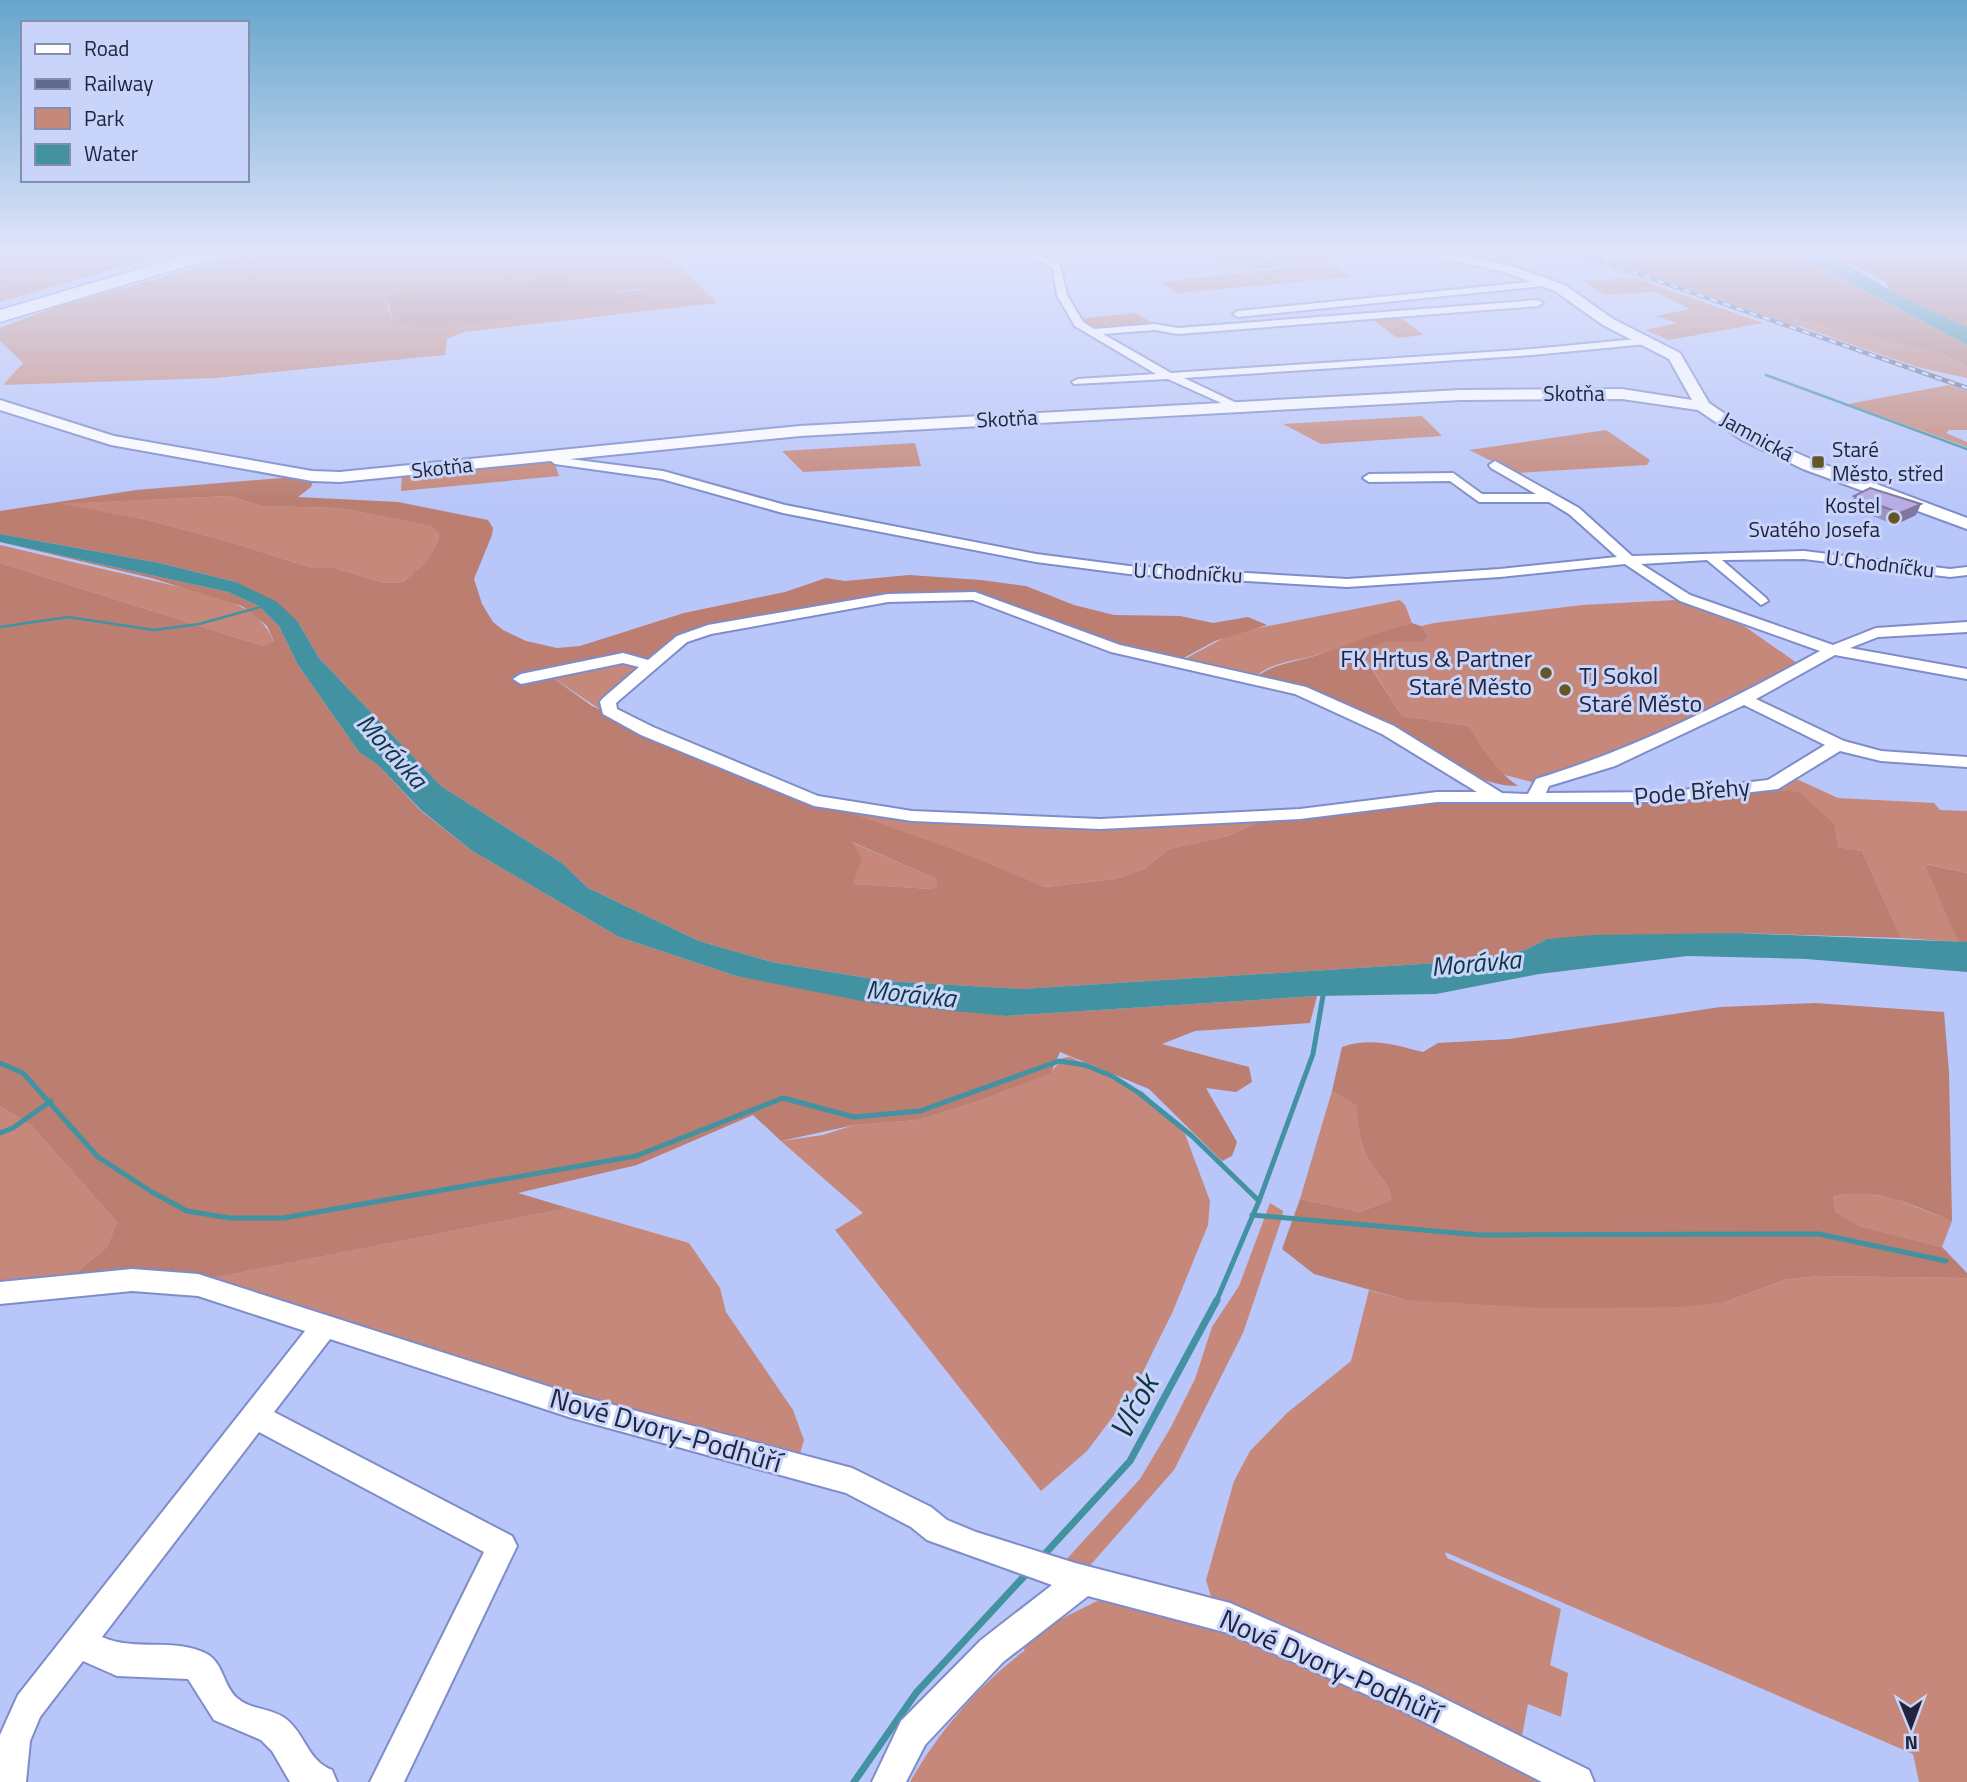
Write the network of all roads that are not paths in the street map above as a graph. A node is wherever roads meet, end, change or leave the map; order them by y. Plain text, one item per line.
1 (1100, 336) edge
2 (1637, 336) edge
3 (1647, 341) junction
4 (1165, 375) junction
5 (1078, 382) dead end
6 (0, 405) edge
7 (1703, 406) junction
8 (1239, 408) junction
9 (551, 457) junction
10 (1495, 466) dead end
11 (312, 476) joint
12 (1368, 478) dead end
13 (1552, 498) junction
14 (1967, 524) edge
15 (1710, 556) junction
16 (1627, 559) junction
17 (1967, 571) edge
18 (1761, 601) dead end
19 (1967, 627) edge
20 (1833, 650) junction
21 (649, 665) junction
22 (1967, 674) edge
23 (521, 679) dead end
24 (1744, 699) junction
25 (1838, 745) junction
26 (1967, 762) edge
27 (1498, 798) junction
28 (1534, 799) junction
29 (0, 1293) edge
30 (324, 1327) junction
31 (254, 1416) junction
32 (1080, 1579) junction
33 (78, 1643) junction
34 (9, 1782) edge
35 (320, 1782) edge
36 (387, 1782) edge
37 (889, 1782) edge
38 (1577, 1782) edge

1 - 4 street
2 - 3 main road, Jamnická
3 - 4 street
3 - 7 main road, Jamnická
4 - 5 street
4 - 8 street
6 - 11 main road
7 - 8 street, Skotňa
7 - 14 main road, Jamnická
8 - 9 street, Skotňa
9 - 11 street, Skotňa
9 - 16 street, U Chodníčku
10 - 13 street
12 - 13 street
13 - 16 street
15 - 16 street, U Chodníčku
15 - 17 street, U Chodníčku
15 - 18 street
16 - 20 street
19 - 20 street, Pode Břehy
20 - 22 street
20 - 24 street, Pode Břehy
21 - 23 street
21 - 27 street
21 - 27 street, Pode Břehy
24 - 25 street
24 - 28 street, Pode Břehy
25 - 26 street
25 - 28 street, Pode Břehy
27 - 28 street, Pode Břehy
29 - 30 street, Nové Dvory-Podhůří
30 - 31 street
30 - 32 street, Nové Dvory-Podhůří
31 - 33 street
31 - 36 street
32 - 37 street
32 - 38 street, Nové Dvory-Podhůří
33 - 34 street
33 - 35 street

